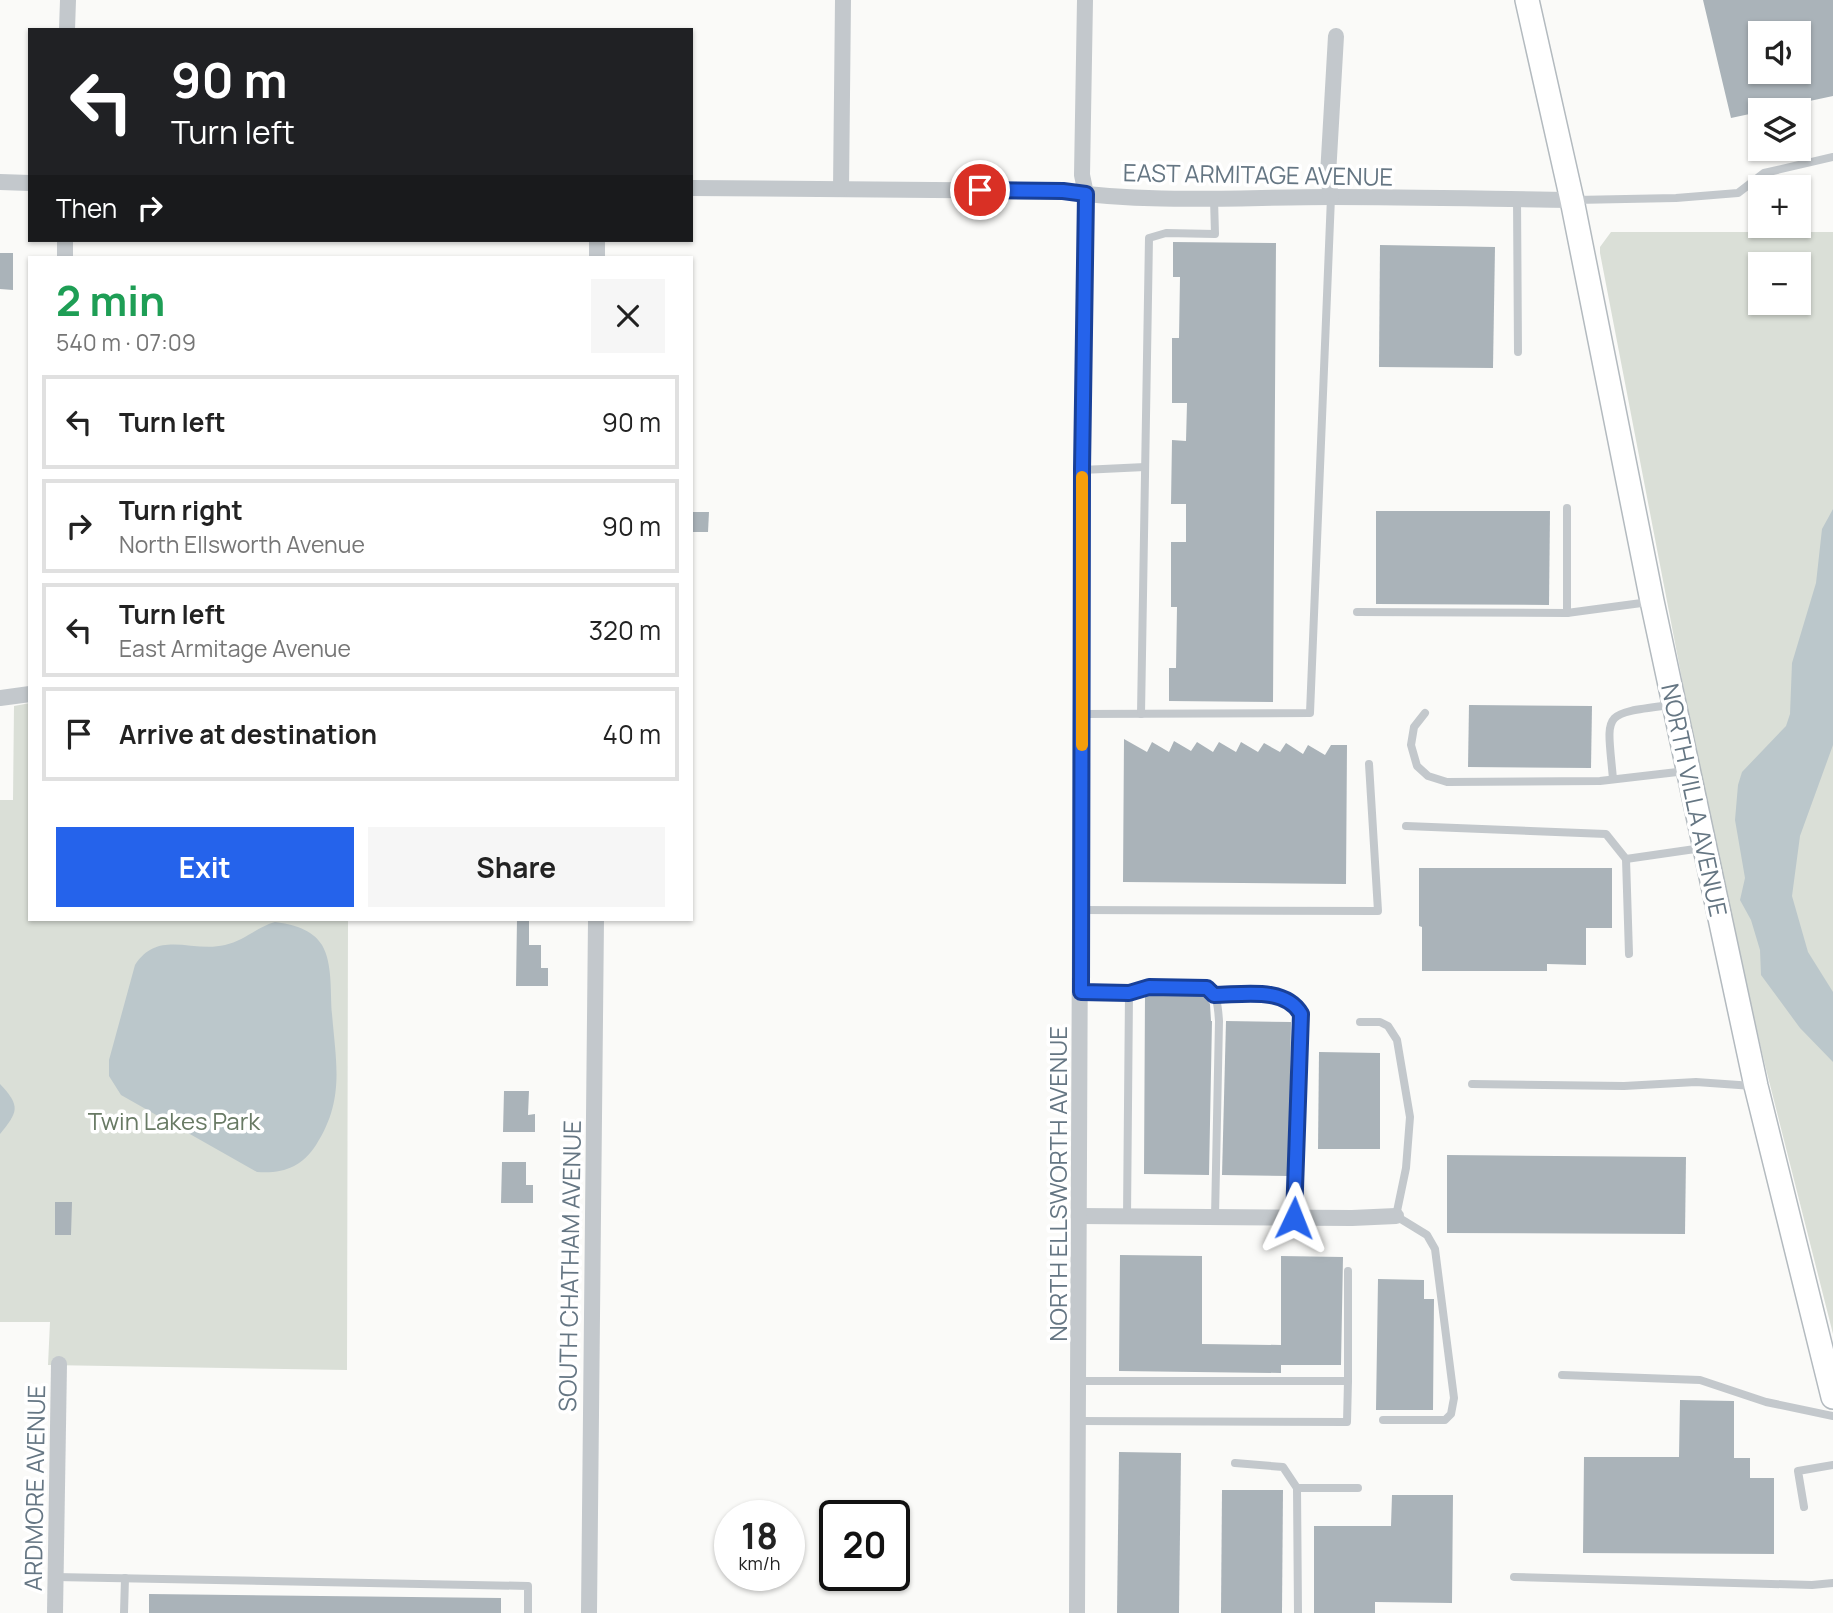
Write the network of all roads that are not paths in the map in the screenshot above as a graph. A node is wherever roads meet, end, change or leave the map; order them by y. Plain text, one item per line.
1 (68, 0) edge
2 (843, 0) edge
3 (1085, 0) edge
4 (1527, 0) edge
5 (67, 28) edge
6 (1336, 36) dead end
7 (1833, 157) edge
8 (0, 182) edge
9 (28, 183) edge
10 (693, 188) edge
11 (841, 189) junction
12 (1086, 194) junction
13 (1331, 197) junction
14 (1214, 199) junction
15 (1517, 199) junction
16 (1572, 200) junction
17 (1518, 352) dead end
18 (1145, 467) junction
19 (1082, 470) junction
20 (1567, 508) dead end
21 (1652, 601) junction
22 (1357, 612) dead end
23 (1567, 613) junction
24 (28, 694) edge
25 (0, 698) edge
26 (1674, 704) junction
27 (1425, 713) dead end
28 (1082, 714) junction
29 (1141, 714) junction
30 (1369, 764) dead end
31 (1689, 770) junction
32 (1613, 779) junction
33 (1406, 826) dead end
34 (1705, 848) junction
35 (1626, 859) junction
36 (1081, 910) junction
37 (596, 921) edge
38 (1629, 954) dead end
39 (1081, 992) junction
40 (1129, 993) junction
41 (1214, 995) junction
42 (1360, 1022) dead end
43 (1472, 1084) dead end
44 (1756, 1086) junction
45 (1080, 1216) junction
46 (1396, 1216) junction
47 (1127, 1217) junction
48 (1214, 1217) junction
49 (1294, 1218) junction
50 (1348, 1271) dead end
51 (59, 1364) dead end
52 (1562, 1375) dead end
53 (1079, 1381) junction
54 (1348, 1381) junction
55 (1833, 1397) edge
56 (1833, 1416) edge
57 (1383, 1420) dead end
58 (1079, 1421) junction
59 (1235, 1463) dead end
60 (1833, 1465) edge
61 (1297, 1488) junction
62 (1359, 1488) dead end
63 (1804, 1507) dead end
64 (55, 1577) junction
65 (1514, 1577) dead end
66 (125, 1578) junction
67 (1833, 1583) edge
68 (55, 1613) edge
69 (124, 1613) edge
70 (528, 1613) edge
71 (589, 1613) edge
72 (1077, 1613) edge
73 (1298, 1613) edge

1 - 5 street
2 - 11 street
3 - 12 street, NORTH ELLSWORTH AVENUE
4 - 16 main road, NORTH VILLA AVENUE
6 - 13 street
7 - 16 lane
8 - 9 street
10 - 11 street, EAST ARMITAGE AVENUE
11 - 12 street, EAST ARMITAGE AVENUE
12 - 14 street, EAST ARMITAGE AVENUE
12 - 19 street, NORTH ELLSWORTH AVENUE
13 - 14 street, EAST ARMITAGE AVENUE
13 - 15 street, EAST ARMITAGE AVENUE
13 - 29 lane
14 - 18 lane
15 - 16 street, EAST ARMITAGE AVENUE
15 - 17 lane
16 - 21 main road, NORTH VILLA AVENUE
18 - 19 lane
18 - 29 lane
19 - 28 street, NORTH ELLSWORTH AVENUE
20 - 23 lane
21 - 23 lane
21 - 26 main road, NORTH VILLA AVENUE
22 - 23 lane
24 - 25 street
26 - 31 main road, NORTH VILLA AVENUE
26 - 32 lane
27 - 32 lane
28 - 29 lane
28 - 36 street, NORTH ELLSWORTH AVENUE
30 - 36 lane
31 - 32 lane
31 - 34 main road, NORTH VILLA AVENUE
33 - 35 lane
34 - 35 lane
34 - 44 main road, NORTH VILLA AVENUE
35 - 38 lane
36 - 39 street, NORTH ELLSWORTH AVENUE
37 - 71 street, SOUTH CHATHAM AVENUE
39 - 40 lane
39 - 45 street, NORTH ELLSWORTH AVENUE
40 - 41 lane
40 - 47 lane
41 - 48 lane
41 - 49 lane
42 - 46 lane
43 - 44 lane
44 - 55 main road, NORTH VILLA AVENUE
45 - 47 street
45 - 53 street, NORTH ELLSWORTH AVENUE
46 - 49 street
46 - 57 lane
47 - 48 street
48 - 49 street
50 - 54 lane
51 - 64 street, ARDMORE AVENUE
52 - 56 lane
53 - 54 lane
53 - 58 street, NORTH ELLSWORTH AVENUE
54 - 58 lane
58 - 72 street, NORTH ELLSWORTH AVENUE
59 - 61 lane
60 - 63 lane
61 - 62 lane
61 - 73 lane
64 - 66 lane
64 - 68 street, ARDMORE AVENUE
65 - 67 lane
66 - 69 lane
66 - 70 lane

